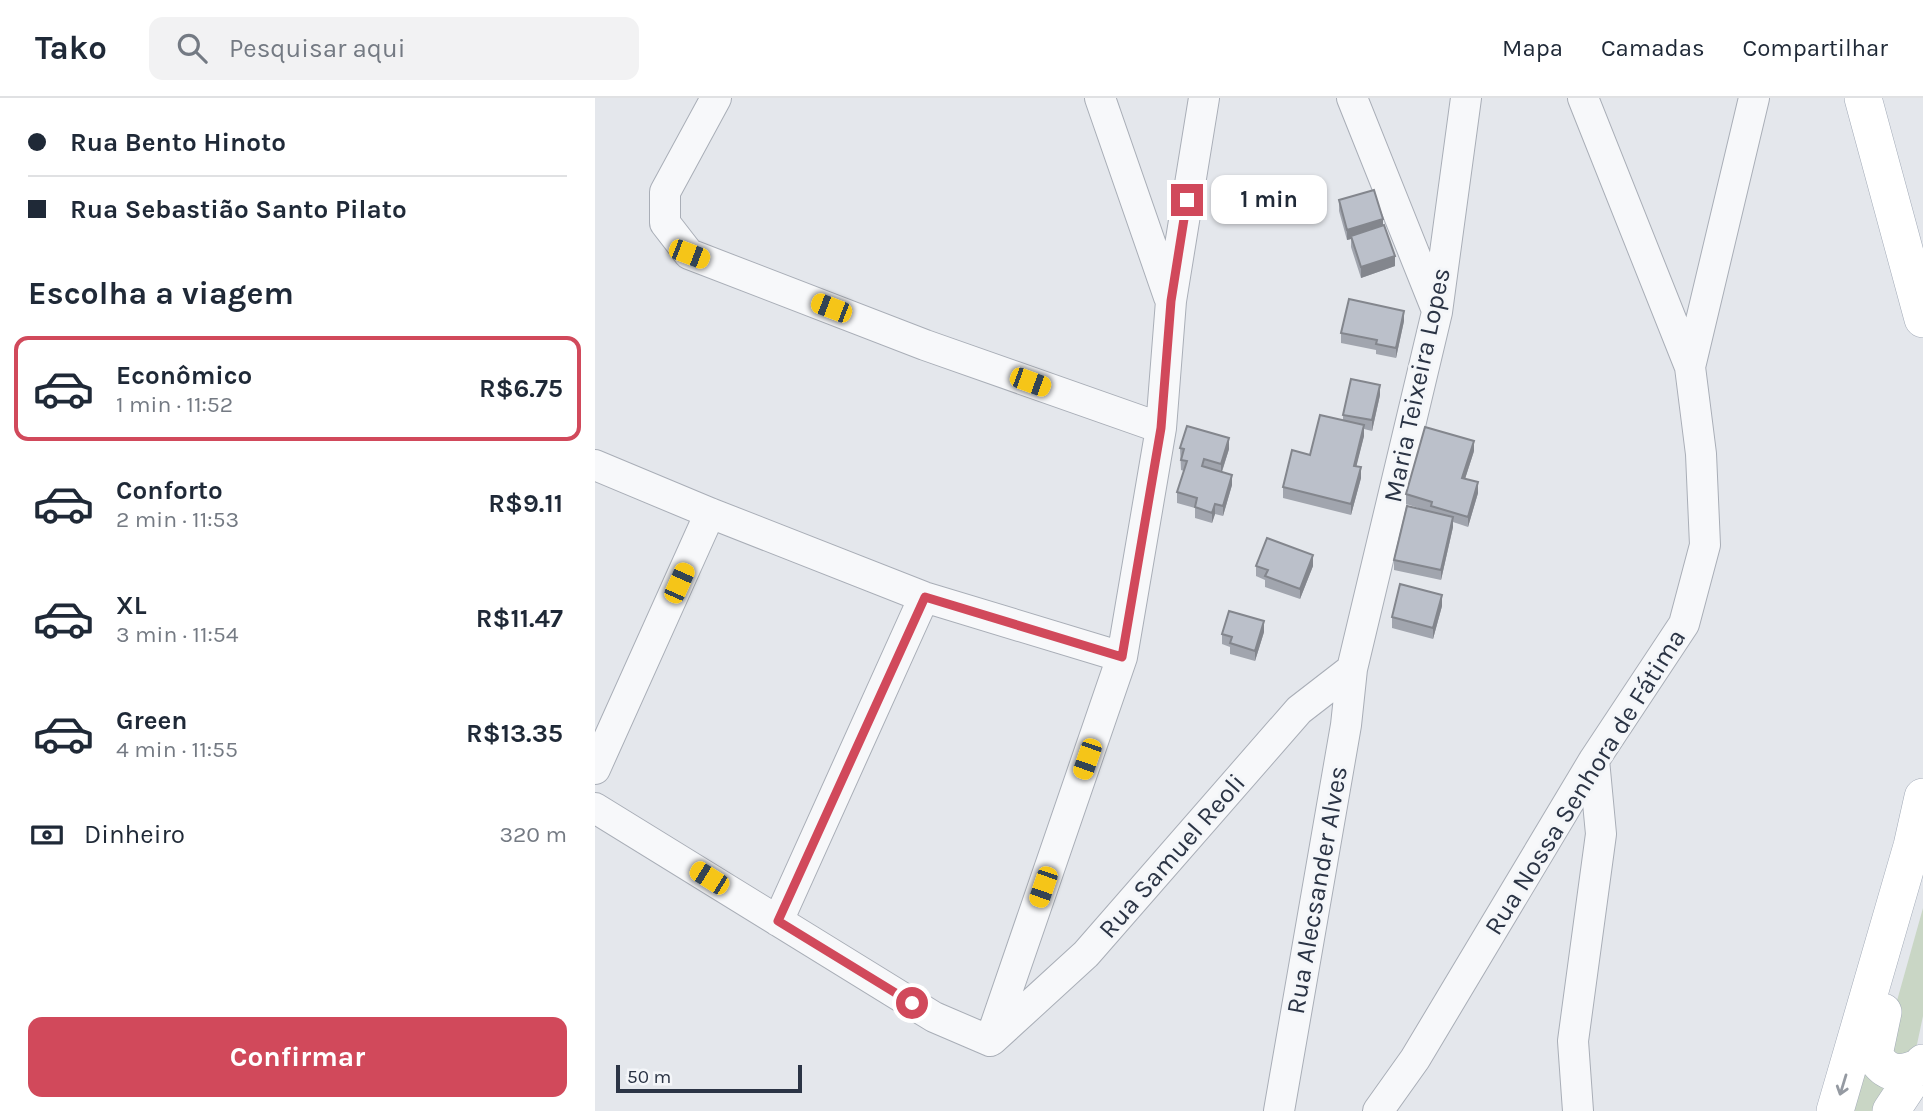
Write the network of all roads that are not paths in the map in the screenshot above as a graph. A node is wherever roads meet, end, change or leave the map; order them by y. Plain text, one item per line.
1 (716, 98) edge
2 (1100, 98) edge
3 (1204, 98) edge
4 (1352, 98) edge
5 (1466, 98) edge
6 (1583, 98) edge
7 (1754, 98) edge
8 (1863, 98) edge
9 (1171, 301) junction
10 (1437, 312) junction
11 (1923, 319) edge
12 (1690, 368) junction
13 (1161, 428) junction
14 (595, 465) edge
15 (711, 513) junction
16 (925, 597) junction
17 (1122, 657) junction
18 (1352, 669) junction
19 (1594, 760) junction
20 (595, 769) edge
21 (1923, 797) edge
22 (595, 808) edge
23 (1918, 840) edge
24 (1896, 904) junction
25 (778, 921) junction
26 (990, 1041) junction
27 (1922, 1065) edge
28 (1279, 1111) edge
29 (1378, 1111) edge
30 (1578, 1111) edge
31 (1835, 1111) edge
32 (1891, 1111) edge

1 - 13 street
2 - 9 street
3 - 9 street
4 - 10 street
5 - 10 street, Maria Teixeira Lopes
6 - 12 street
7 - 12 street, Rua Nossa Senhora de Fátima
8 - 11 main road
9 - 13 street
10 - 18 street, Maria Teixeira Lopes
12 - 19 street, Rua Nossa Senhora de Fátima
13 - 17 street
14 - 15 street
15 - 16 street
15 - 20 street
16 - 17 street
16 - 25 street
17 - 26 street
18 - 26 street, Rua Samuel Reoli
18 - 28 street, Rua Alecsander Alves
19 - 29 street, Rua Nossa Senhora de Fátima
19 - 30 street
21 - 23 main road
22 - 25 street
23 - 24 main road
24 - 27 main road
24 -> 31 main road
25 - 26 street
27 - 32 main road

